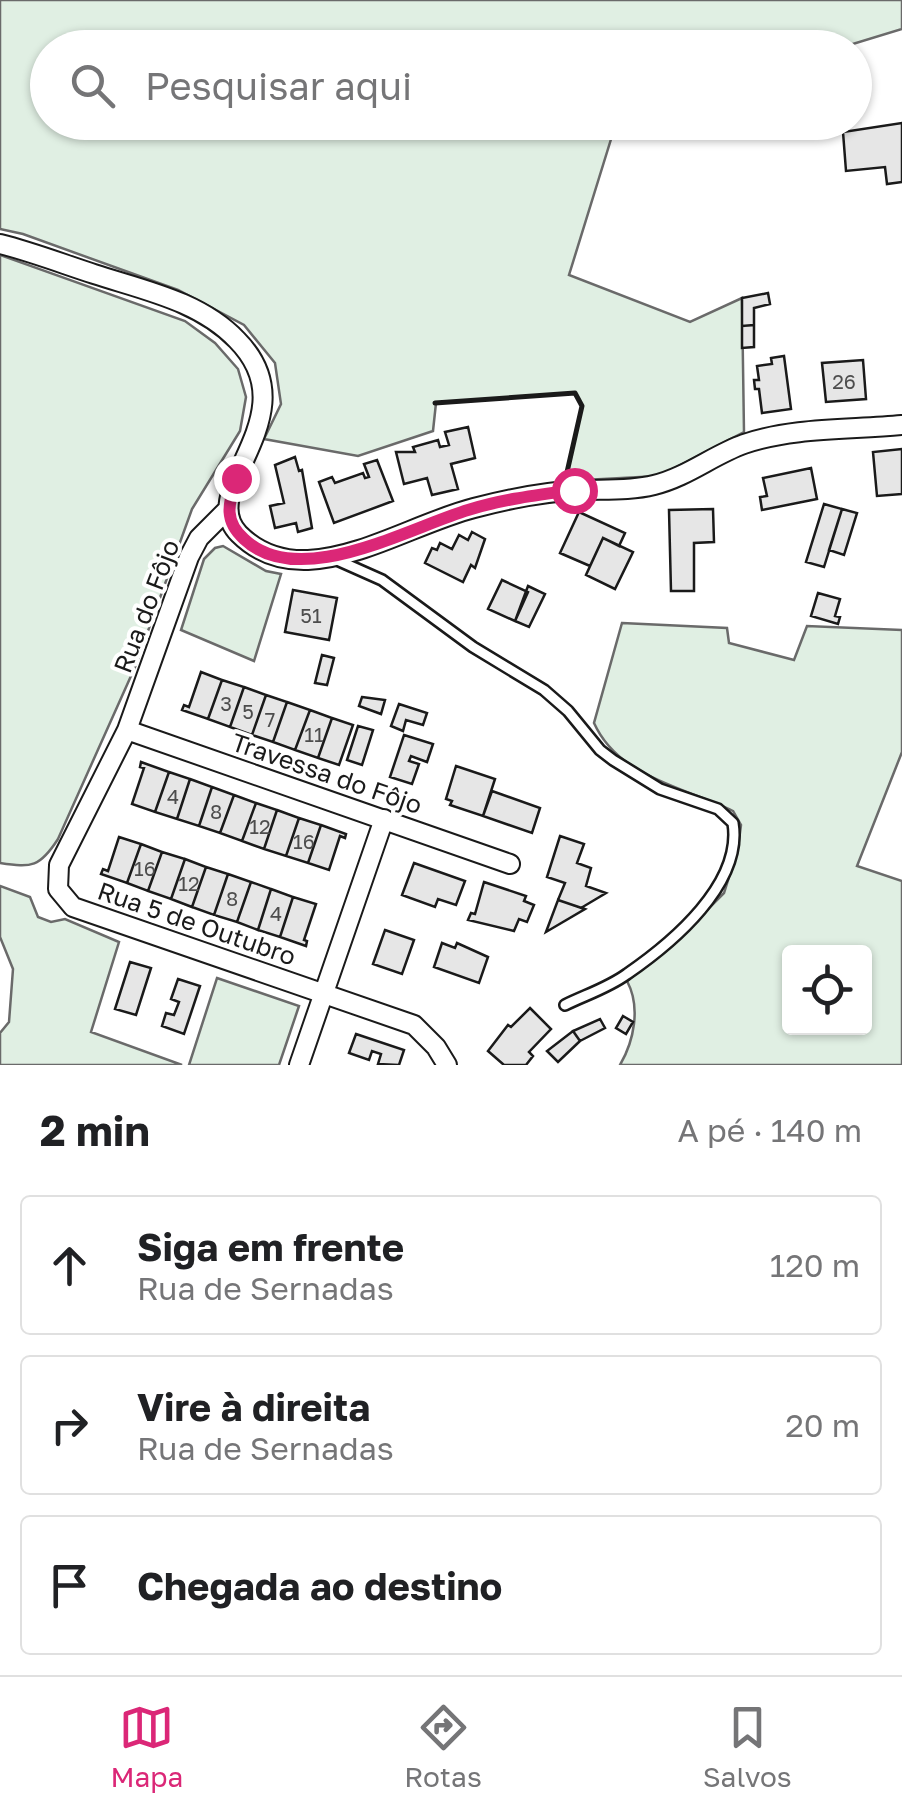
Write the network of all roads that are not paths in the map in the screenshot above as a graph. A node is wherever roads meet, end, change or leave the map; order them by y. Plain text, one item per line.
1 (0, 244) edge
2 (902, 426) edge
3 (226, 510) junction
4 (330, 557) junction
5 (127, 730) junction
6 (384, 819) junction
7 (510, 864) dead end
8 (324, 994) junction
9 (564, 1004) dead end
10 (299, 1065) edge
11 (447, 1065) edge

1 - 3 street
2 - 4 street
3 - 4 street
3 - 5 street, Rua do Fôjo
4 - 9 lane
5 - 6 street, Travessa do Fôjo
5 - 8 street, Rua 5 de Outubro
6 - 7 street, Travessa do Fôjo
6 - 8 street
8 - 10 street
8 - 11 street

